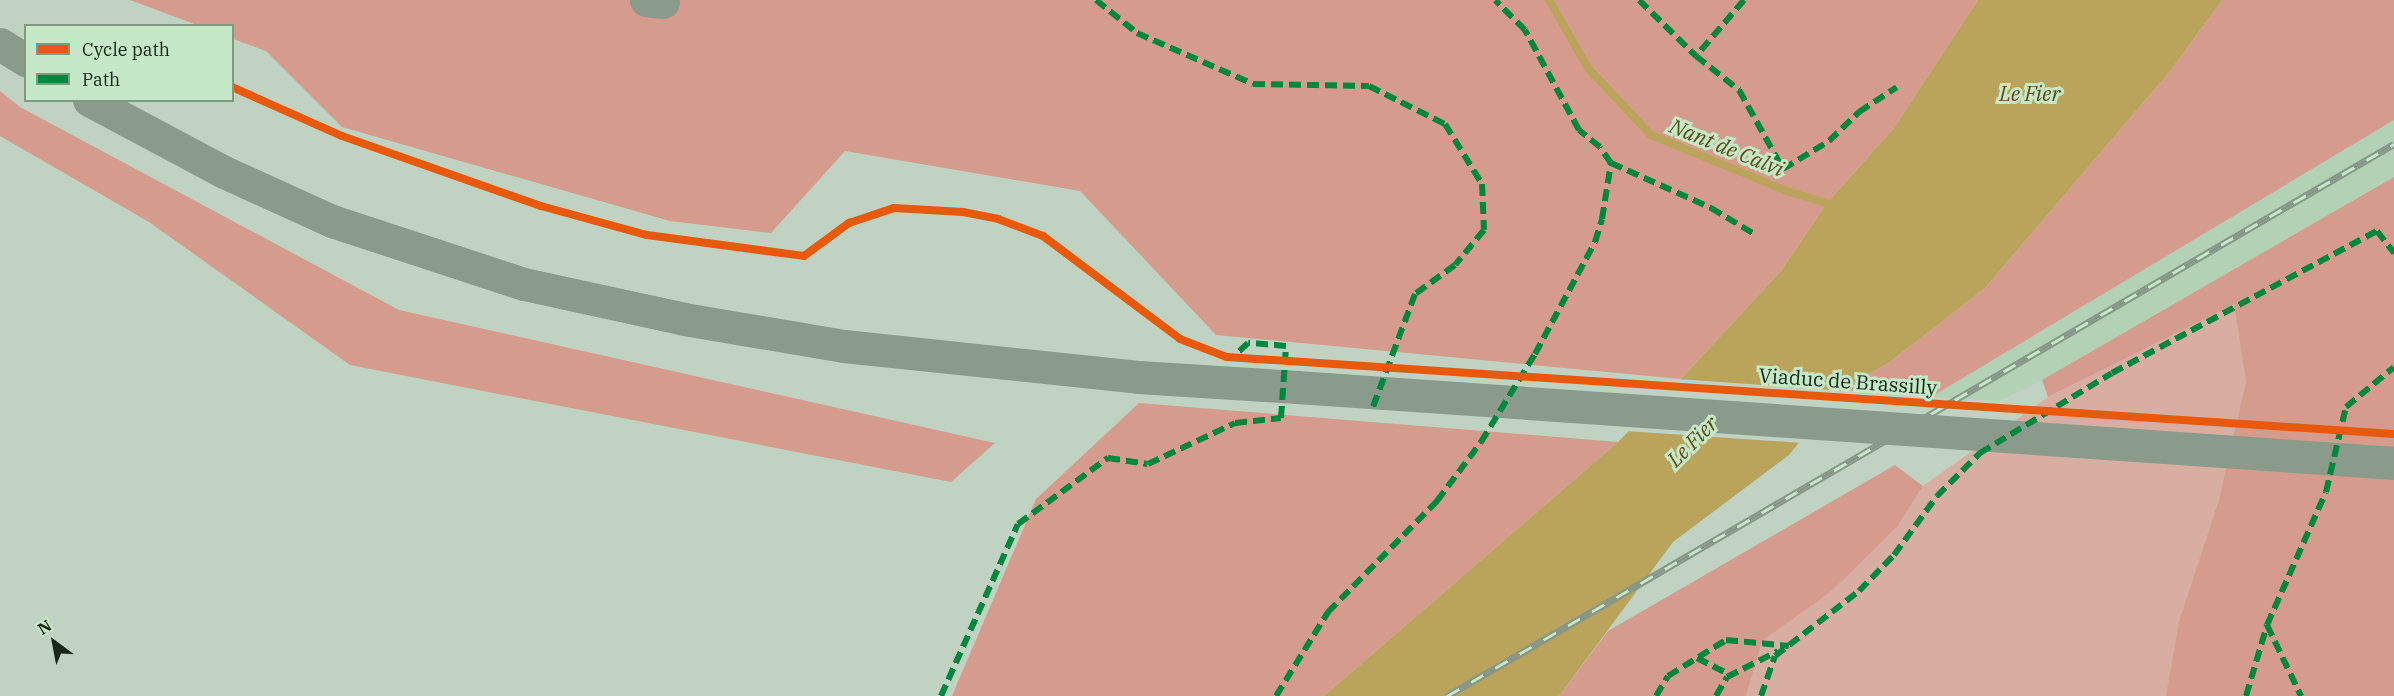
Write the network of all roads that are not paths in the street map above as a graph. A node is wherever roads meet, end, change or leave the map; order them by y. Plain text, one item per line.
1 (0, 44) edge
2 (24, 59) edge
3 (93, 102) edge
4 (2394, 463) edge

1 - 2 highway
3 - 4 highway, bridge

